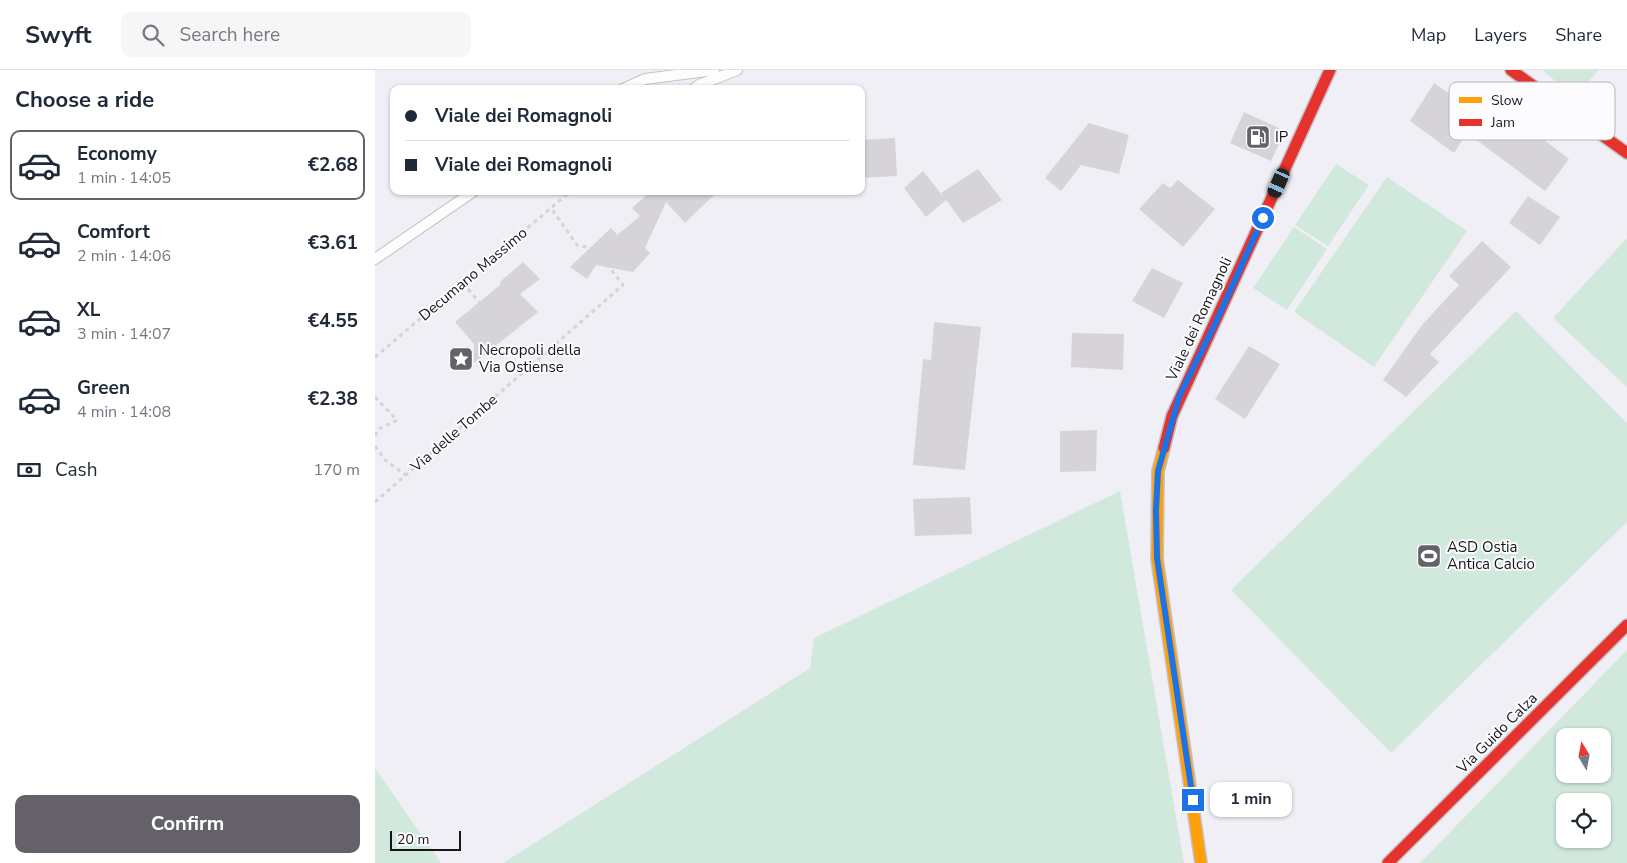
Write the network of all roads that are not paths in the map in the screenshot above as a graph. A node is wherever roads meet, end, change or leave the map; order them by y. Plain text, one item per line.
1 (714, 70) edge
2 (737, 70) edge
3 (1330, 70) edge
4 (1511, 70) edge
5 (1528, 82) edge
6 (632, 85) edge
7 (698, 85) edge
8 (1609, 140) edge
9 (1627, 153) edge
10 (468, 195) edge
11 (375, 259) edge
12 (1627, 625) edge
13 (1196, 820) junction
14 (1213, 854) dead end
15 (1201, 863) edge
16 (1387, 863) edge

1 - 6 lane
2 - 7 lane
3 - 13 main road, Viale dei Romagnoli
4 - 5 main road
8 - 9 main road
10 - 11 lane
12 - 16 main road, Via Guido Calza
13 - 14 main road
13 - 15 main road, Viale dei Romagnoli

